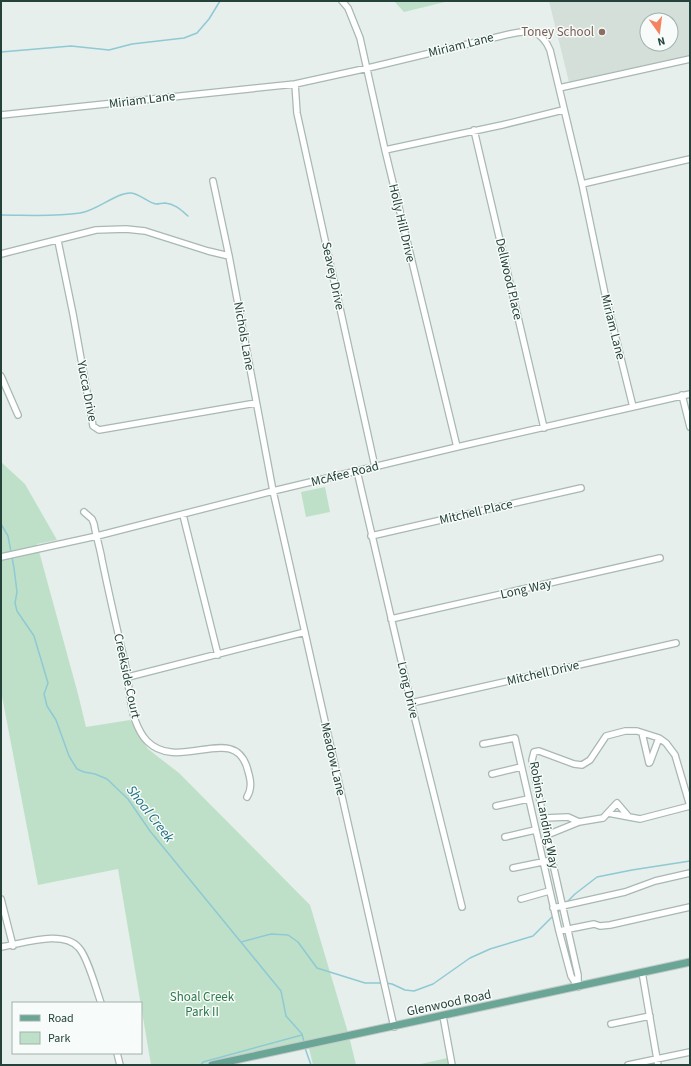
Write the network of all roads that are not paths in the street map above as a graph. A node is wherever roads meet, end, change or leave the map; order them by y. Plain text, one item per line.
1 (342, 1) edge
2 (690, 59) edge
3 (368, 68) junction
4 (295, 84) junction
5 (559, 88) junction
6 (563, 110) junction
7 (1, 115) edge
8 (474, 130) junction
9 (385, 150) junction
10 (690, 159) edge
11 (213, 181) dead end
12 (582, 184) junction
13 (58, 240) junction
14 (1, 254) edge
15 (229, 256) junction
16 (1, 376) edge
17 (690, 394) edge
18 (682, 396) junction
19 (256, 403) junction
20 (633, 407) junction
21 (18, 415) dead end
22 (690, 427) edge
23 (544, 428) junction
24 (457, 447) junction
25 (375, 467) junction
26 (357, 472) junction
27 (581, 488) dead end
28 (273, 492) junction
29 (84, 512) dead end
30 (184, 515) junction
31 (97, 536) junction
32 (371, 536) junction
33 (1, 557) edge
34 (660, 558) dead end
35 (391, 619) junction
36 (305, 632) junction
37 (676, 643) dead end
38 (218, 654) junction
39 (128, 677) junction
40 (411, 703) junction
41 (642, 733) junction
42 (659, 738) junction
43 (483, 744) dead end
44 (521, 768) junction
45 (492, 774) dead end
46 (247, 798) dead end
47 (528, 799) junction
48 (496, 806) dead end
49 (690, 806) edge
50 (608, 813) junction
51 (629, 817) junction
52 (544, 818) junction
53 (579, 822) junction
54 (535, 830) junction
55 (547, 835) junction
56 (505, 837) dead end
57 (548, 842) junction
58 (538, 844) junction
59 (552, 860) junction
60 (542, 861) junction
61 (514, 868) dead end
62 (690, 873) edge
63 (557, 882) junction
64 (548, 884) junction
65 (549, 891) junction
66 (1, 899) edge
67 (521, 899) dead end
68 (562, 905) junction
69 (690, 907) edge
70 (462, 908) dead end
71 (553, 908) junction
72 (568, 930) junction
73 (558, 931) junction
74 (14, 946) junction
75 (1, 947) edge
76 (690, 962) edge
77 (642, 972) junction
78 (578, 987) junction
79 (101, 1002) edge
80 (443, 1016) junction
81 (650, 1016) junction
82 (611, 1024) dead end
83 (394, 1027) junction
84 (690, 1052) edge
85 (117, 1054) edge
86 (657, 1059) junction
87 (120, 1065) edge
88 (212, 1065) edge
89 (452, 1065) edge
90 (628, 1065) edge
91 (658, 1065) edge

1 - 3 street, Holly Hill Drive
2 - 5 street
3 - 4 street, Miriam Lane
3 - 5 street, Miriam Lane
3 - 9 street, Holly Hill Drive
4 - 7 street, Miriam Lane
4 - 25 street, Seavey Drive
5 - 6 street, Miriam Lane
6 - 8 street
6 - 12 street, Miriam Lane
8 - 9 street
8 - 23 street, Dellwood Place
9 - 24 street, Holly Hill Drive
10 - 12 street
11 - 15 street, Nichols Lane
12 - 20 street, Miriam Lane
13 - 14 street
13 - 15 street
13 - 19 street, Yucca Drive
15 - 19 street, Nichols Lane
16 - 21 street
17 - 18 street, McAfee Road
18 - 20 street, McAfee Road
18 - 22 street
19 - 28 street, Nichols Lane
20 - 23 street, McAfee Road
23 - 24 street, McAfee Road
24 - 25 street, McAfee Road
25 - 26 street, McAfee Road
26 - 28 street, McAfee Road
26 - 32 street, Long Drive
27 - 32 street, Mitchell Place
28 - 30 street, McAfee Road
28 - 36 street, Meadow Lane
29 - 31 street, Creekside Court
30 - 31 street, McAfee Road
30 - 38 street
31 - 33 street, McAfee Road
31 - 39 street, Creekside Court
32 - 35 street, Long Drive
34 - 35 street, Long Way
35 - 40 street, Long Drive
36 - 38 street
36 - 83 street, Meadow Lane
37 - 40 street, Mitchell Drive
38 - 39 street
39 - 46 street, Creekside Court
40 - 70 street, Long Drive
41 - 42 street, Robins Landing Way
41 - 42 street
41 - 52 street, Robins Landing Way
42 - 49 street, Robins Landing Way
43 - 44 street, Robins Landing Way
44 - 45 street
44 - 47 street, Robins Landing Way
47 - 48 street
47 - 54 street, Robins Landing Way
49 - 51 street
50 - 51 street
50 - 51 street
50 - 53 street
52 - 53 street
52 - 55 street, Robins Landing Way
53 - 55 street
54 - 56 street
54 - 58 street, Robins Landing Way
55 - 57 street, Robins Landing Way
57 - 58 street
57 - 59 street, Robins Landing Way
58 - 60 street, Robins Landing Way
59 - 60 street
59 - 63 street, Robins Landing Way
60 - 61 street
60 - 64 street, Robins Landing Way
62 - 68 street
63 - 64 street
63 - 68 street, Robins Landing Way
64 - 65 street, Robins Landing Way
65 - 67 street
65 - 71 street, Robins Landing Way
66 - 74 street
68 - 71 street
68 - 72 street, Robins Landing Way
69 - 72 street
71 - 73 street, Robins Landing Way
72 - 73 street
72 - 78 street, Robins Landing Way
73 - 78 street, Robins Landing Way
74 - 75 street
74 - 79 street
76 - 77 main road, Glenwood Road
77 - 78 main road, Glenwood Road
77 - 81 street
78 - 80 main road, Glenwood Road
80 - 83 main road, Glenwood Road
80 - 89 street
81 - 82 street
81 - 86 street
83 - 88 main road, Glenwood Road
84 - 86 street
85 - 87 street
86 - 90 street
86 - 91 street

